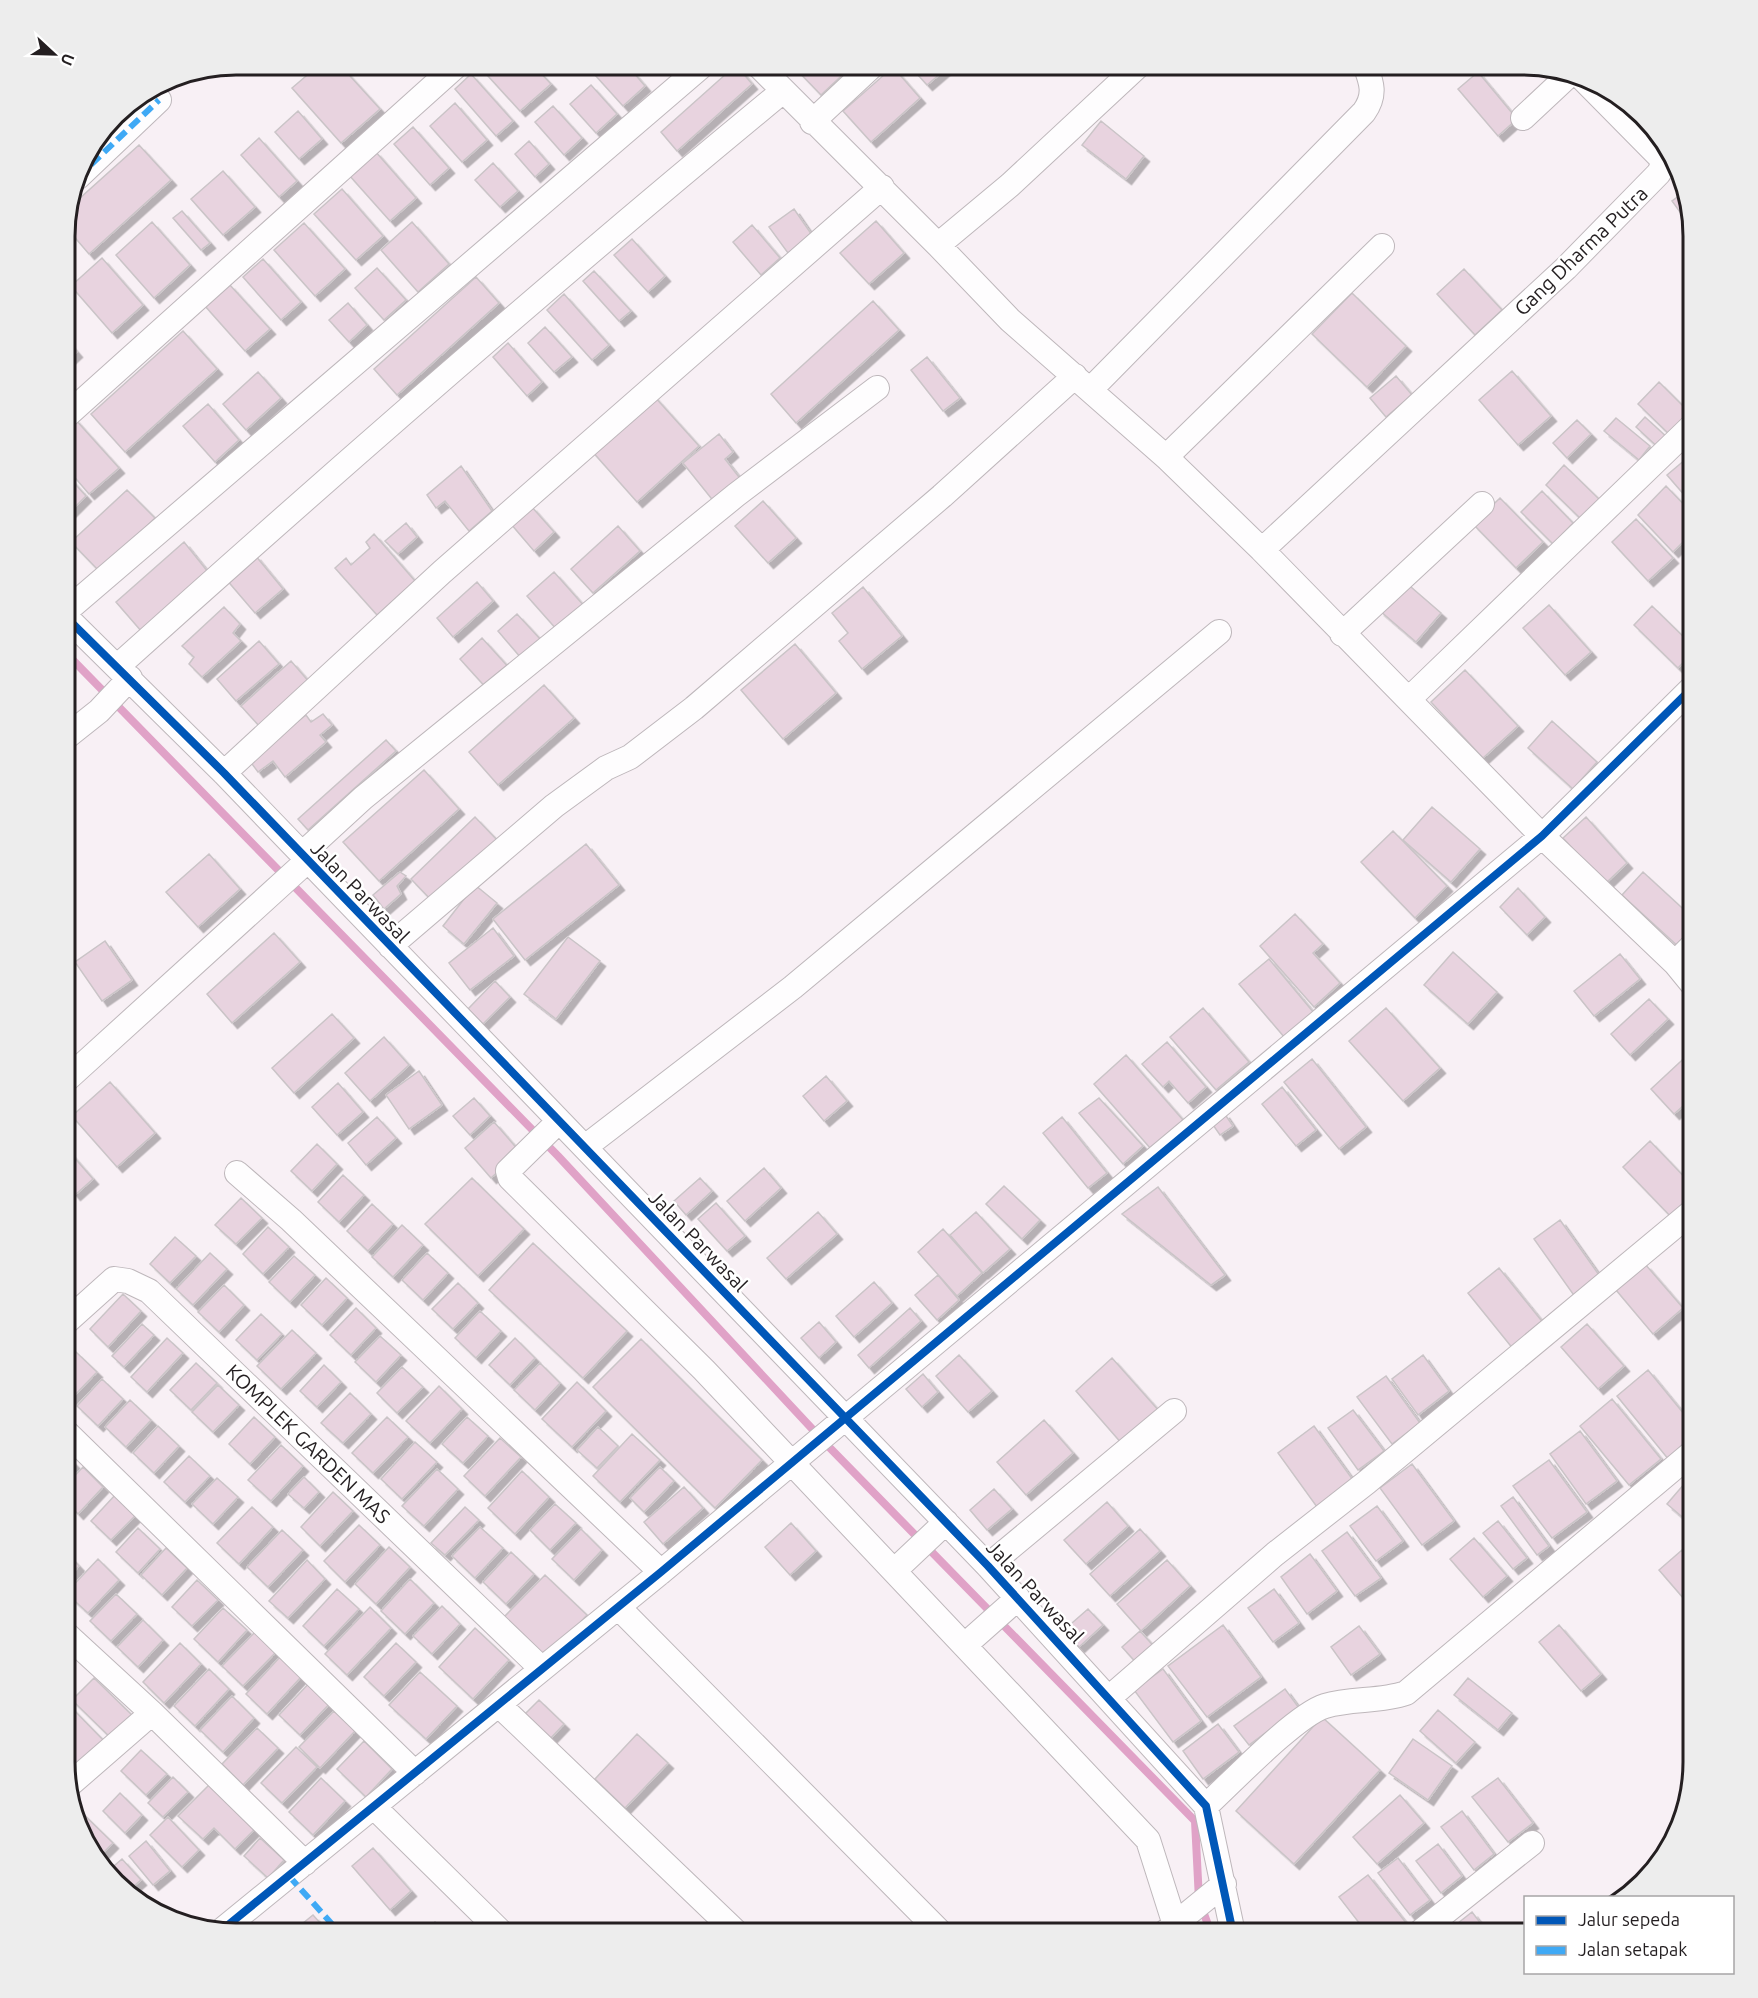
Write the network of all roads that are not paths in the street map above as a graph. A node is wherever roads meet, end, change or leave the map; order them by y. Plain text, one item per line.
1 (445, 75) edge
2 (691, 75) edge
3 (768, 75) edge
4 (862, 75) edge
5 (1128, 75) edge
6 (1369, 75) edge
7 (1564, 80) edge
8 (783, 91) junction
9 (1599, 95) edge
10 (159, 100) dead end
11 (1524, 118) dead end
12 (812, 122) junction
13 (93, 163) edge
14 (882, 187) junction
15 (938, 245) junction
16 (1382, 246) dead end
17 (1083, 383) junction
18 (877, 388) dead end
19 (75, 408) edge
20 (1683, 436) edge
21 (1166, 457) junction
22 (1482, 504) dead end
23 (1262, 550) junction
24 (75, 605) edge
25 (75, 625) edge
26 (1219, 632) dead end
27 (1342, 634) junction
28 (122, 678) junction
29 (1683, 698) edge
30 (1409, 699) junction
31 (75, 730) edge
32 (224, 773) junction
33 (1542, 836) junction
34 (302, 861) junction
35 (390, 946) junction
36 (1683, 955) edge
37 (1675, 963) junction
38 (1683, 972) edge
39 (75, 1072) edge
40 (555, 1125) junction
41 (585, 1147) junction
42 (237, 1173) dead end
43 (1683, 1220) edge
44 (75, 1314) edge
45 (1174, 1411) dead end
46 (837, 1422) junction
47 (75, 1441) edge
48 (800, 1455) junction
49 (1683, 1461) edge
50 (939, 1528) junction
51 (903, 1563) junction
52 (988, 1566) junction
53 (661, 1572) junction
54 (1012, 1604) junction
55 (618, 1607) junction
56 (973, 1637) junction
57 (75, 1643) edge
58 (542, 1669) junction
59 (1110, 1697) junction
60 (499, 1705) junction
61 (152, 1713) junction
62 (415, 1773) junction
63 (76, 1779) edge
64 (1206, 1806) junction
65 (374, 1807) junction
66 (1532, 1843) dead end
67 (305, 1863) junction
68 (1224, 1884) junction
69 (231, 1923) edge
70 (491, 1923) edge
71 (726, 1923) edge
72 (930, 1923) edge
73 (1168, 1923) edge
74 (1176, 1923) edge
75 (1231, 1923) edge
76 (1433, 1923) edge

1 - 19 street
2 - 24 street
3 - 8 street
4 - 12 street
5 - 15 street
6 - 17 street
7 - 11 street
8 - 12 street
8 - 28 street
9 - 23 street, Gang Dharma Putra
10 - 13 street
12 - 14 street
14 - 15 street
14 - 32 street
15 - 17 street
16 - 21 street
17 - 21 street
17 - 35 street
18 - 34 street
20 - 30 street
21 - 23 street
22 - 27 street
23 - 27 street
25 - 28 street, Jalan Parwasal
26 - 41 street
27 - 30 street
28 - 31 street
28 - 32 street, Jalan Parwasal
29 - 33 street
30 - 33 street
32 - 34 street, Jalan Parwasal
33 - 37 street
33 - 46 street
34 - 35 street, Jalan Parwasal
34 - 39 street
35 - 40 street, Jalan Parwasal
36 - 37 street
37 - 38 street
40 - 41 street, Jalan Parwasal
40 - 48 street
41 - 46 street, Jalan Parwasal
42 - 53 street
43 - 59 street
44 - 58 street, KOMPLEK GARDEN MAS
45 - 52 street
46 - 48 street
46 - 50 street, Jalan Parwasal
47 - 62 street
48 - 51 street
48 - 53 street
49 - 64 street
50 - 51 street
50 - 52 street, Jalan Parwasal
51 - 56 street
52 - 54 street, Jalan Parwasal
53 - 55 street
54 - 56 street
54 - 59 street, Jalan Parwasal
55 - 58 street
55 - 72 street
56 - 73 street
57 - 61 street
58 - 60 street
59 - 64 street, Jalan Parwasal
60 - 62 street
60 - 71 street
61 - 63 street
61 - 67 street
62 - 65 street
64 - 68 street, Jalan Parwasal
65 - 67 street
65 - 70 street
66 - 76 street
67 - 69 street
68 - 74 street
68 - 75 street, Jalan Parwasal

